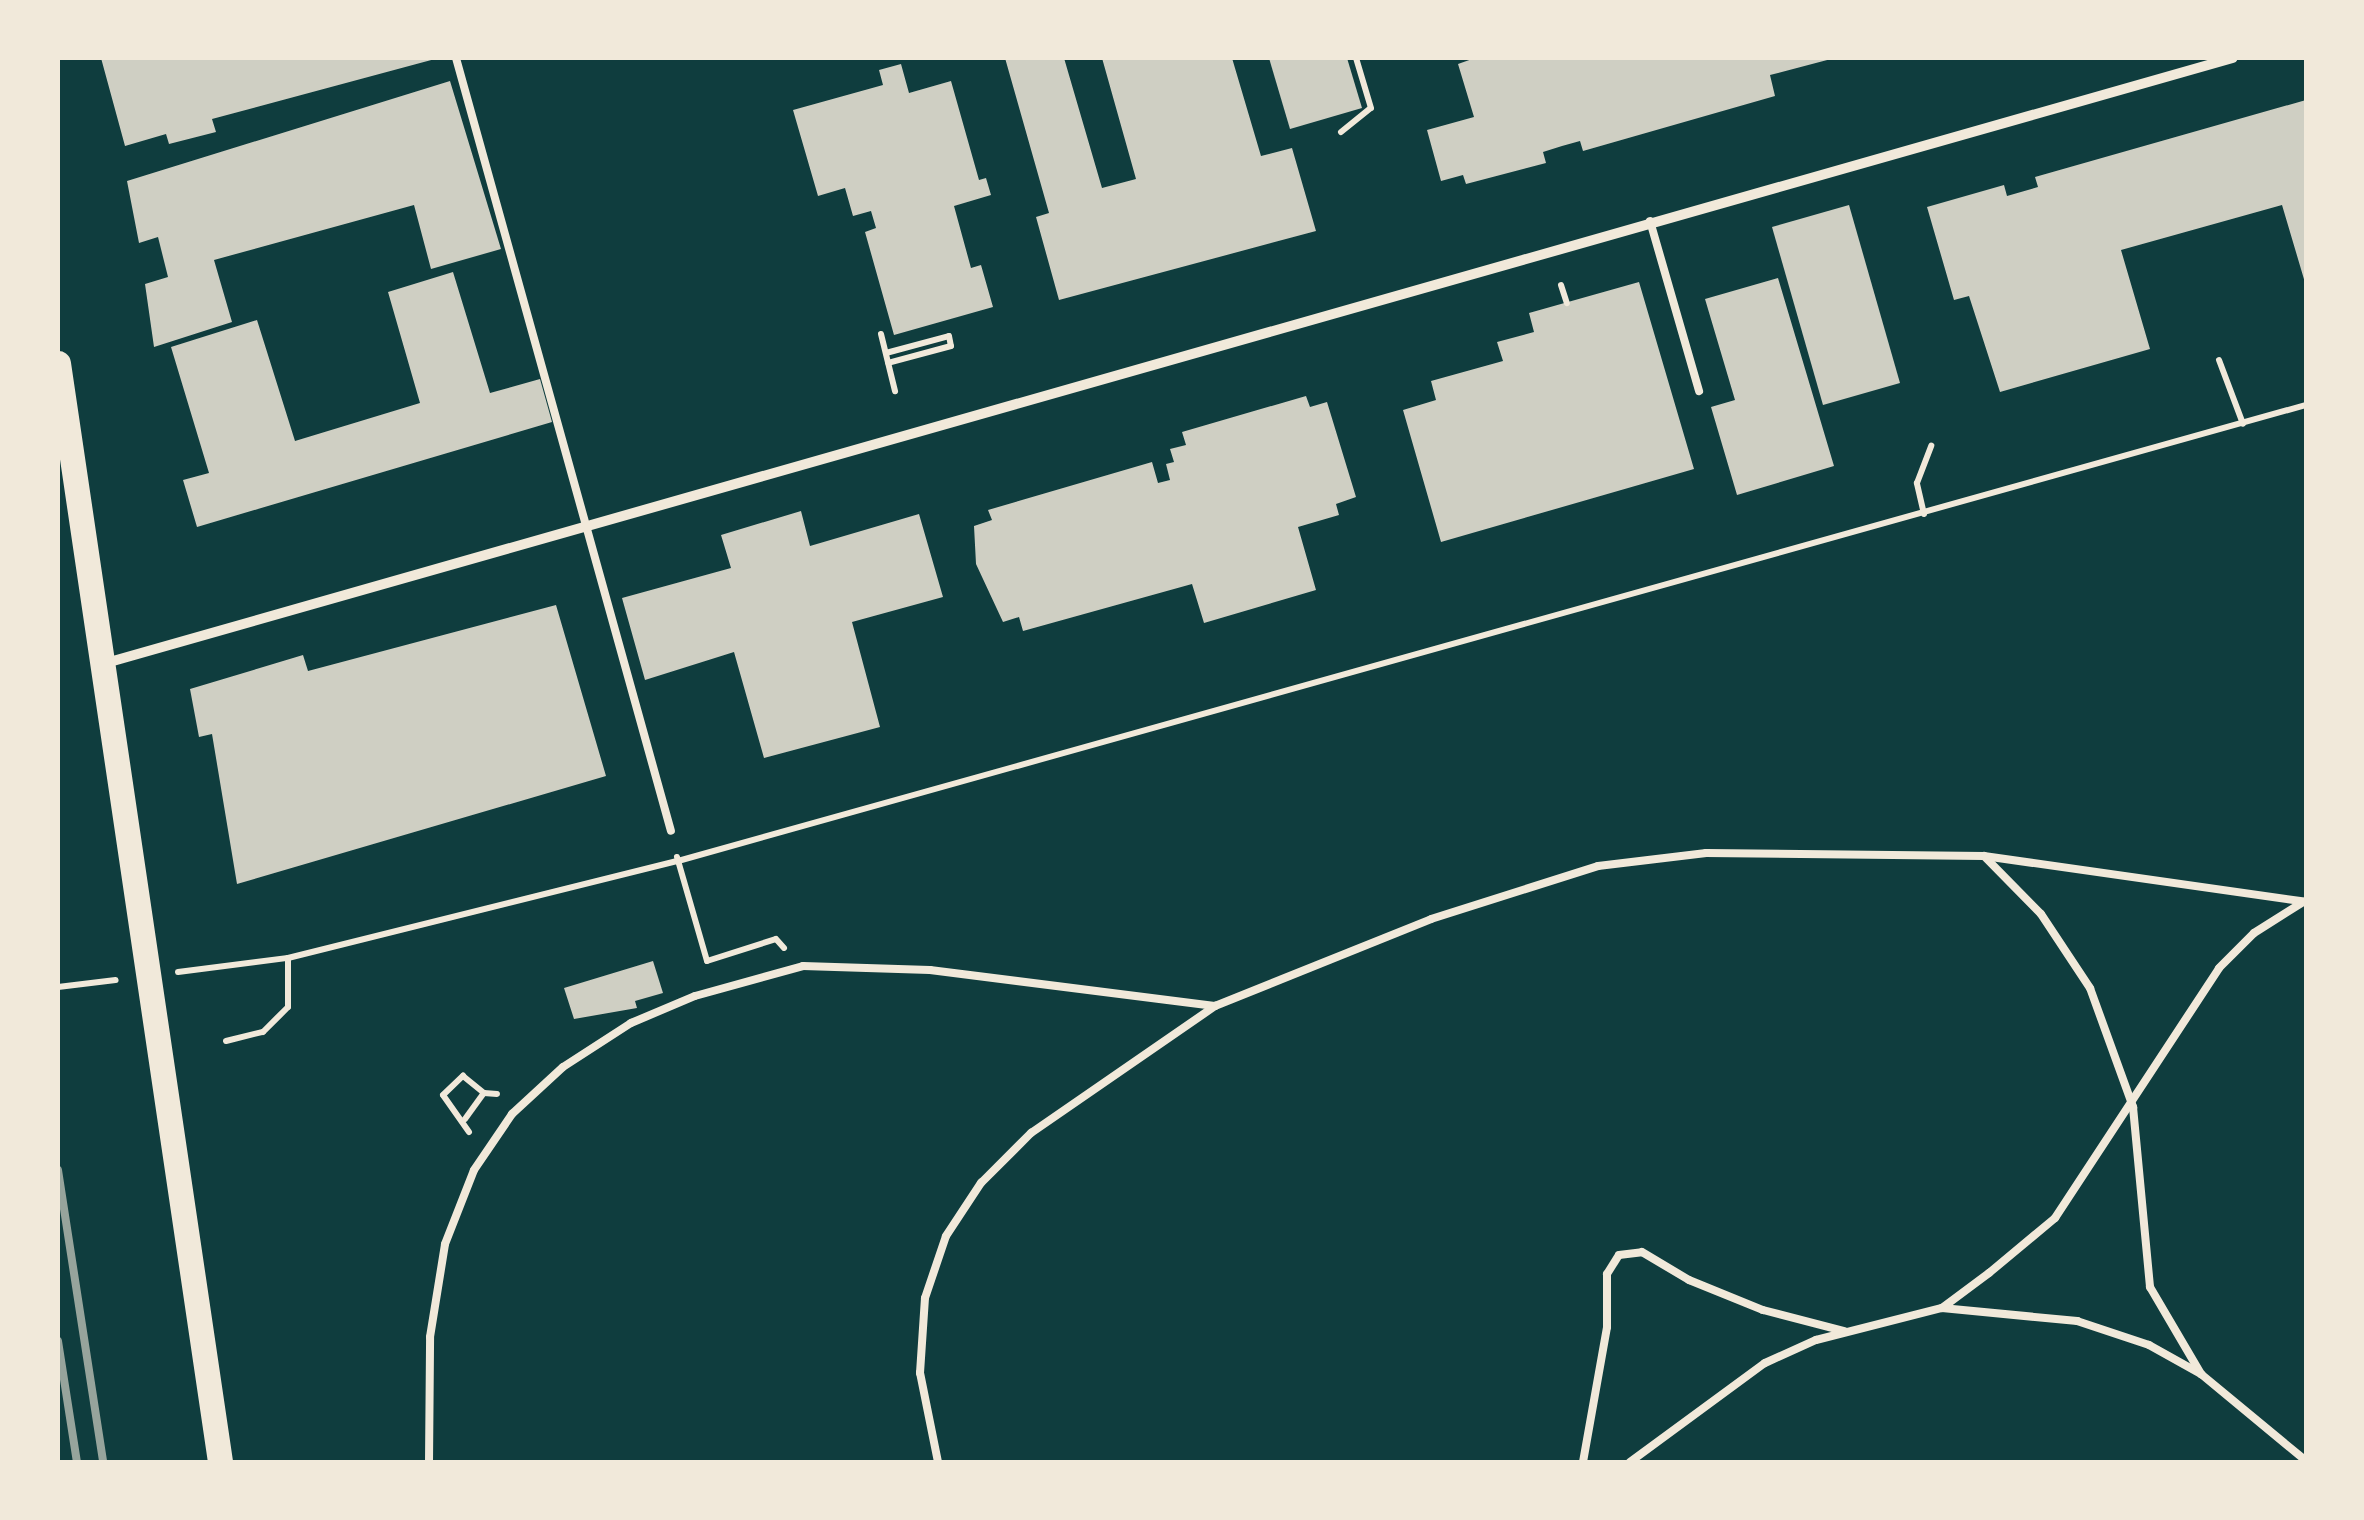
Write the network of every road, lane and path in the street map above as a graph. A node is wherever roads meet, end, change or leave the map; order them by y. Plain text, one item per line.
1 (456, 58) edge
2 (1356, 58) edge
3 (2233, 58) edge
4 (1340, 132) dead end
5 (1650, 221) junction
6 (1561, 285) dead end
7 (1567, 303) dead end
8 (881, 334) dead end
9 (886, 354) junction
10 (2219, 360) dead end
11 (58, 363) edge
12 (888, 363) junction
13 (896, 390) dead end
14 (1699, 390) dead end
15 (2306, 406) edge
16 (2243, 424) junction
17 (1931, 446) dead end
18 (1924, 514) junction
19 (587, 528) junction
20 (106, 663) junction
21 (671, 831) dead end
22 (1984, 856) junction
23 (678, 861) junction
24 (2305, 902) edge
25 (288, 958) junction
26 (234, 965) dead end
27 (803, 966) junction
28 (1215, 1006) junction
29 (226, 1041) dead end
30 (484, 1093) junction
31 (2133, 1107) junction
32 (518, 1109) junction
33 (465, 1118) junction
34 (489, 1148) junction
35 (1942, 1308) junction
36 (1844, 1331) junction
37 (2201, 1374) junction
38 (2306, 1461) edge
39 (220, 1462) edge
40 (430, 1462) edge
41 (938, 1462) edge
42 (1583, 1462) edge
43 (1630, 1462) edge

1 - 19 lane
2 - 4 path
3 - 5 street
5 - 14 lane
5 - 19 street
6 - 7 path
8 - 9 path
9 - 12 path
9 - 12 path
10 - 16 path
11 - 20 main road
12 - 13 path
15 - 16 path
16 - 18 path
17 - 18 path
18 - 23 path
19 - 20 street
19 - 21 lane
20 - 39 main road
22 - 24 lane
22 - 28 lane
22 - 31 lane
23 - 25 path
23 - 27 path
24 - 31 lane
25 - 26 path
25 - 29 path
27 - 28 lane
27 - 32 lane
28 - 41 lane
30 - 32 path
30 - 33 path
30 - 33 path
31 - 35 lane
31 - 37 lane
32 - 34 lane
33 - 34 path
34 - 40 lane
35 - 36 lane
35 - 37 lane
36 - 42 lane
36 - 43 lane
37 - 38 lane

